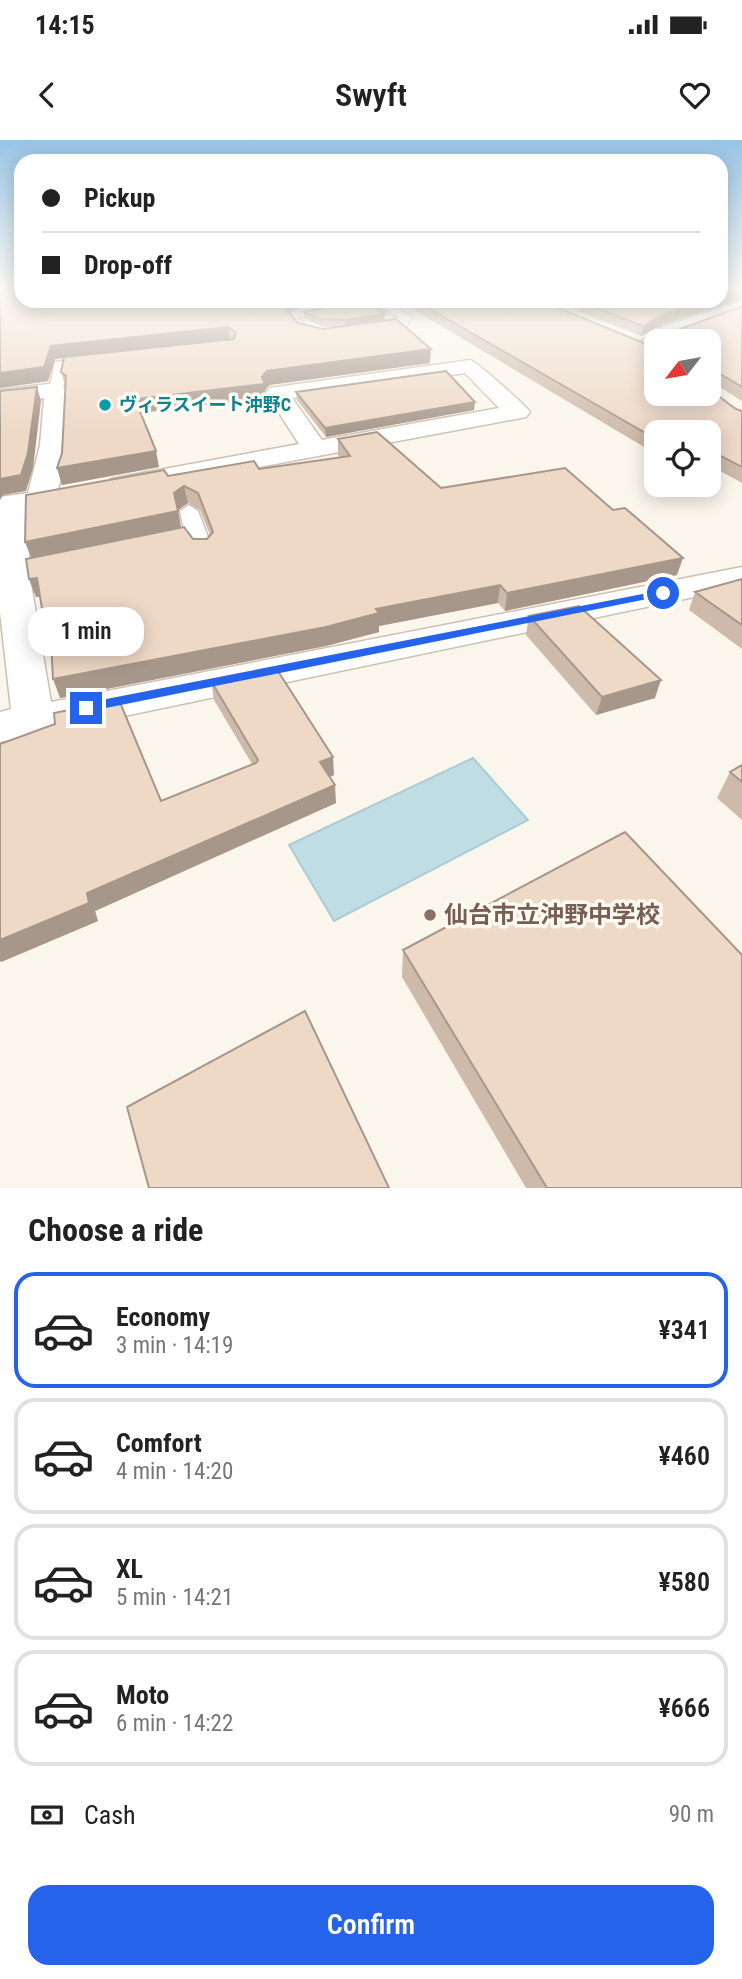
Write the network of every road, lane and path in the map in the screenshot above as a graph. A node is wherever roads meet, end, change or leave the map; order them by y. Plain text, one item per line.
1 (113, 359) edge
2 (55, 390) junction
3 (0, 397) edge
4 (315, 449) junction
5 (95, 490) edge
6 (67, 495) edge
7 (18, 504) edge
8 (189, 511) edge
9 (143, 545) edge
10 (742, 577) edge
11 (17, 722) edge

1 - 2 lane
2 - 3 street
2 - 7 street
4 - 4 street
4 - 5 street
6 - 7 street
7 - 11 street
8 - 9 lane
10 - 11 street

